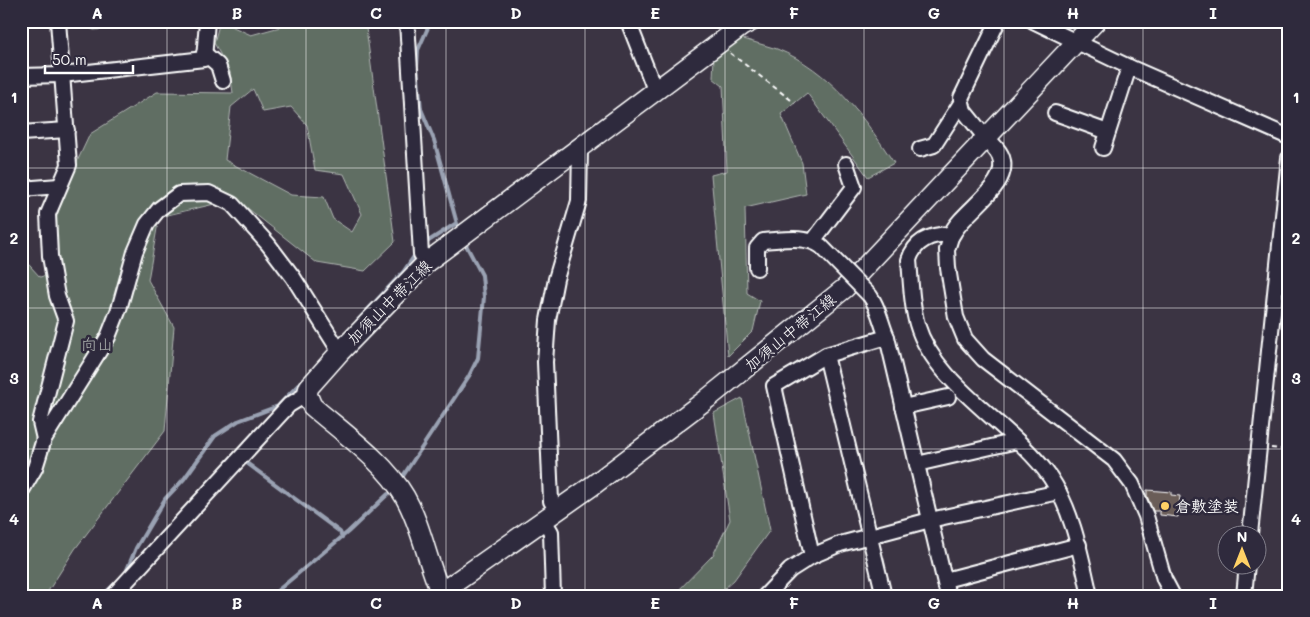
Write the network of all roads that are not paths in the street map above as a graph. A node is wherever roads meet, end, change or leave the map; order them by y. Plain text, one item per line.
1 (58, 21) edge
2 (207, 21) edge
3 (407, 21) edge
4 (628, 21) edge
5 (752, 21) edge
6 (998, 21) edge
7 (1033, 21) edge
8 (1096, 21) edge
9 (1075, 42) junction
10 (204, 53) junction
11 (1128, 71) junction
12 (62, 75) junction
13 (21, 76) edge
14 (223, 81) dead end
15 (655, 90) junction
16 (961, 103) junction
17 (1054, 113) dead end
18 (67, 130) junction
19 (1108, 132) junction
20 (21, 133) edge
21 (985, 137) junction
22 (1289, 137) edge
23 (580, 148) junction
24 (1103, 148) dead end
25 (920, 149) dead end
26 (1289, 158) edge
27 (846, 164) dead end
28 (59, 186) junction
29 (21, 189) edge
30 (952, 234) junction
31 (818, 244) junction
32 (427, 262) junction
33 (757, 268) dead end
34 (887, 338) junction
35 (340, 352) junction
36 (826, 355) junction
37 (307, 394) junction
38 (948, 397) dead end
39 (903, 407) junction
40 (44, 439) junction
41 (1017, 441) junction
42 (917, 464) junction
43 (21, 492) edge
44 (1059, 492) junction
45 (551, 515) junction
46 (930, 520) junction
47 (1251, 524) edge
48 (870, 536) junction
49 (1079, 545) junction
50 (812, 556) junction
51 (1246, 574) edge
52 (945, 580) junction
53 (439, 594) edge
54 (113, 596) edge
55 (553, 596) edge
56 (765, 596) edge
57 (884, 596) edge
58 (948, 596) edge
59 (1090, 596) edge
60 (1173, 596) edge
61 (1244, 596) edge

1 - 12 street
2 - 10 street
3 - 32 street
4 - 15 street
5 - 15 main road, 加須山中帯江線
6 - 16 street
7 - 9 street
8 - 9 main road, 加須山中帯江線
9 - 11 street
9 - 21 main road, 加須山中帯江線
10 - 12 street
10 - 14 street
11 - 19 street
11 - 22 street
12 - 13 street
12 - 18 street
15 - 23 main road, 加須山中帯江線
16 - 21 street
16 - 25 street
17 - 19 street
18 - 20 street
18 - 28 street
19 - 24 street
21 - 30 street
21 - 45 main road, 加須山中帯江線
23 - 32 main road, 加須山中帯江線
23 - 45 street
26 - 47 street
27 - 31 street
28 - 29 street
28 - 40 street
30 - 41 street
30 - 60 street
31 - 33 street
31 - 34 street, bridge
32 - 35 main road, 加須山中帯江線
34 - 36 street
34 - 39 street
35 - 37 main road, 加須山中帯江線
35 - 40 street
36 - 48 street
36 - 50 street
37 - 53 main road, 加須山中帯江線
37 - 54 street
38 - 39 street
39 - 42 street
40 - 43 street
41 - 42 street
41 - 44 street
42 - 46 street
44 - 46 street
44 - 49 street
45 - 53 main road, 加須山中帯江線
45 - 55 street
46 - 48 street
46 - 52 street
48 - 50 street
48 - 57 street
49 - 52 street
49 - 59 street
50 - 56 street
51 - 61 street
52 - 58 street

